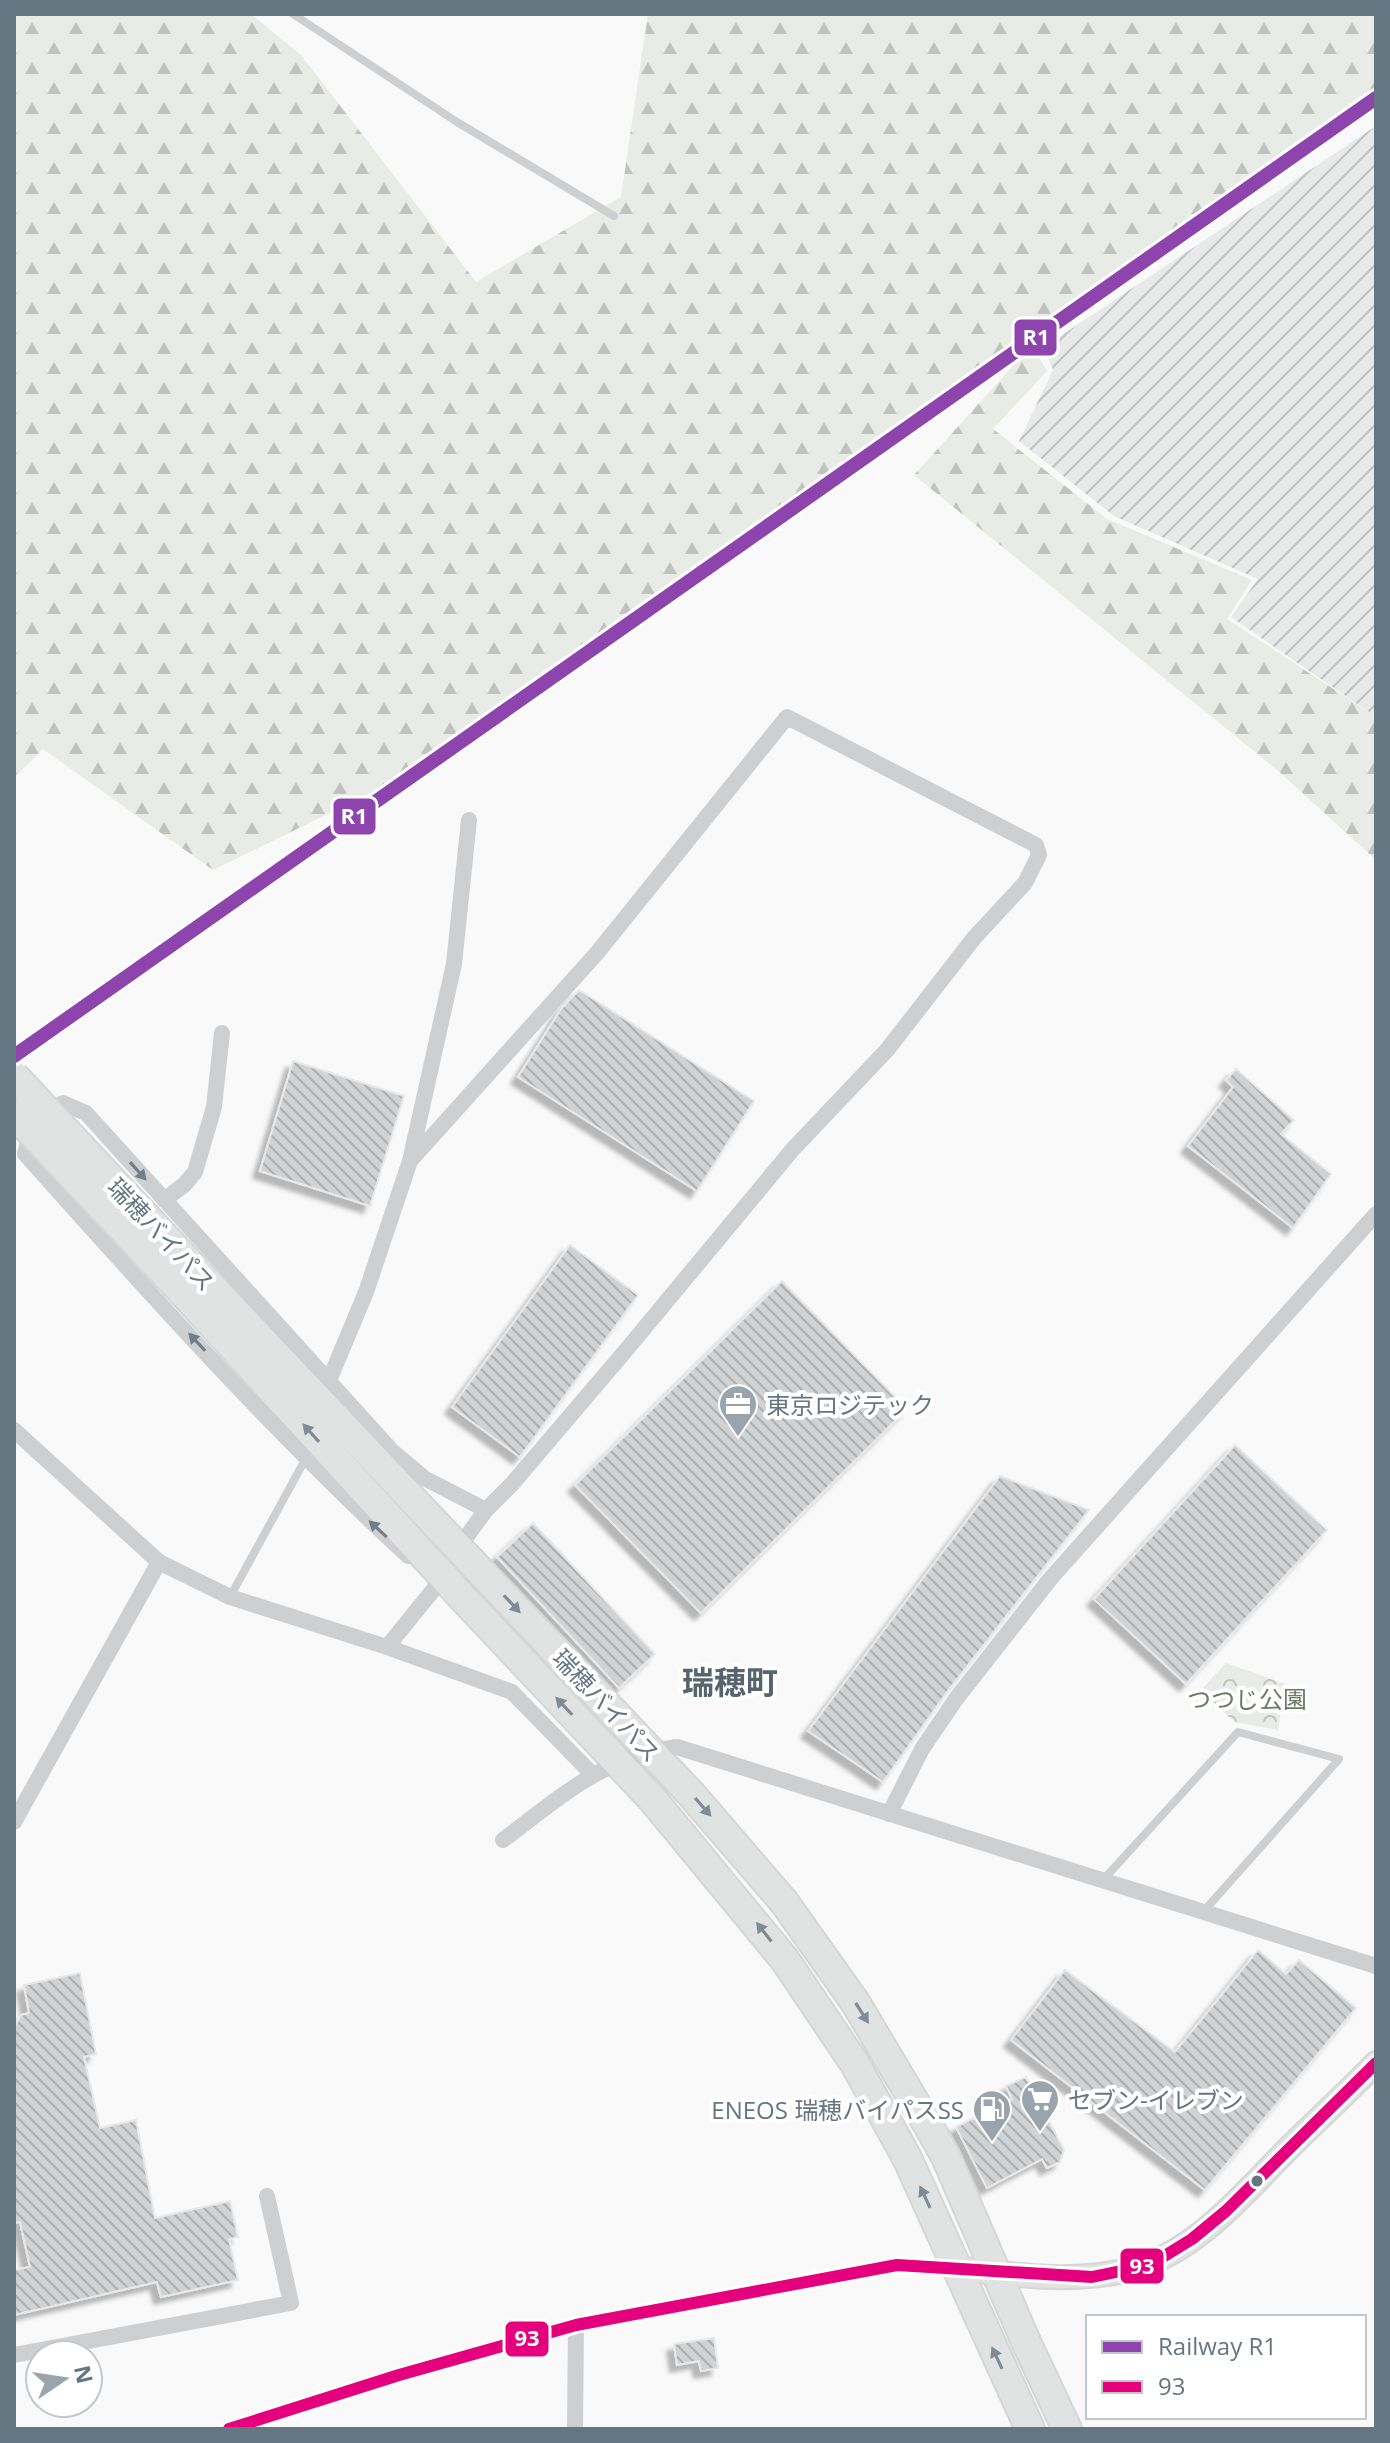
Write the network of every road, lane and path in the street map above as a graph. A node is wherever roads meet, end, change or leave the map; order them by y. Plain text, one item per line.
1 (293, 14) edge
2 (614, 216) dead end
3 (469, 820) dead end
4 (222, 1033) dead end
5 (14, 1076) edge
6 (14, 1114) edge
7 (410, 1161) junction
8 (164, 1200) junction
9 (1376, 1214) edge
10 (199, 1291) junction
11 (328, 1383) junction
12 (14, 1430) edge
13 (306, 1457) junction
14 (486, 1510) junction
15 (459, 1547) junction
16 (159, 1562) junction
17 (449, 1590) junction
18 (230, 1597) junction
19 (387, 1647) junction
20 (649, 1751) junction
21 (605, 1768) junction
22 (889, 1814) junction
23 (14, 1822) edge
24 (503, 1840) dead end
25 (1102, 1880) junction
26 (1203, 1912) junction
27 (1376, 1966) edge
28 (1376, 2063) edge
29 (267, 2196) dead end
30 (957, 2268) junction
31 (996, 2272) junction
32 (576, 2325) junction
33 (14, 2355) edge
34 (229, 2429) edge
35 (575, 2429) edge
36 (1030, 2429) edge
37 (1067, 2429) edge

1 - 2 lane
3 - 7 street
4 - 8 street
5 - 10 highway, 瑞穂バイパス, bridge
6 - 10 highway, 瑞穂バイパス, bridge
7 - 11 street
7 - 14 street
8 - 11 street
13 -> 8 street
9 - 22 street
10 - 15 highway, 瑞穂バイパス
17 -> 10 highway, 瑞穂バイパス
11 - 14 street
12 - 16 street
17 -> 13 street
13 - 18 lane
14 - 15 street
15 -> 20 highway, 瑞穂バイパス
16 - 18 street
16 - 23 street
17 - 19 street
21 -> 17 highway, 瑞穂バイパス
18 - 19 street
19 - 21 street
20 - 21 street
20 - 22 street
20 -> 31 highway, 瑞穂バイパス
21 - 24 street
30 -> 21 highway, 瑞穂バイパス
22 - 25 street
25 - 26 street
25 - 26 lane
26 - 27 street
28 - 31 street
29 - 33 street
30 - 31 street
30 - 32 street
36 -> 30 highway, 瑞穂バイパス
31 - 37 highway, 瑞穂バイパス
32 - 34 street
32 - 35 street

